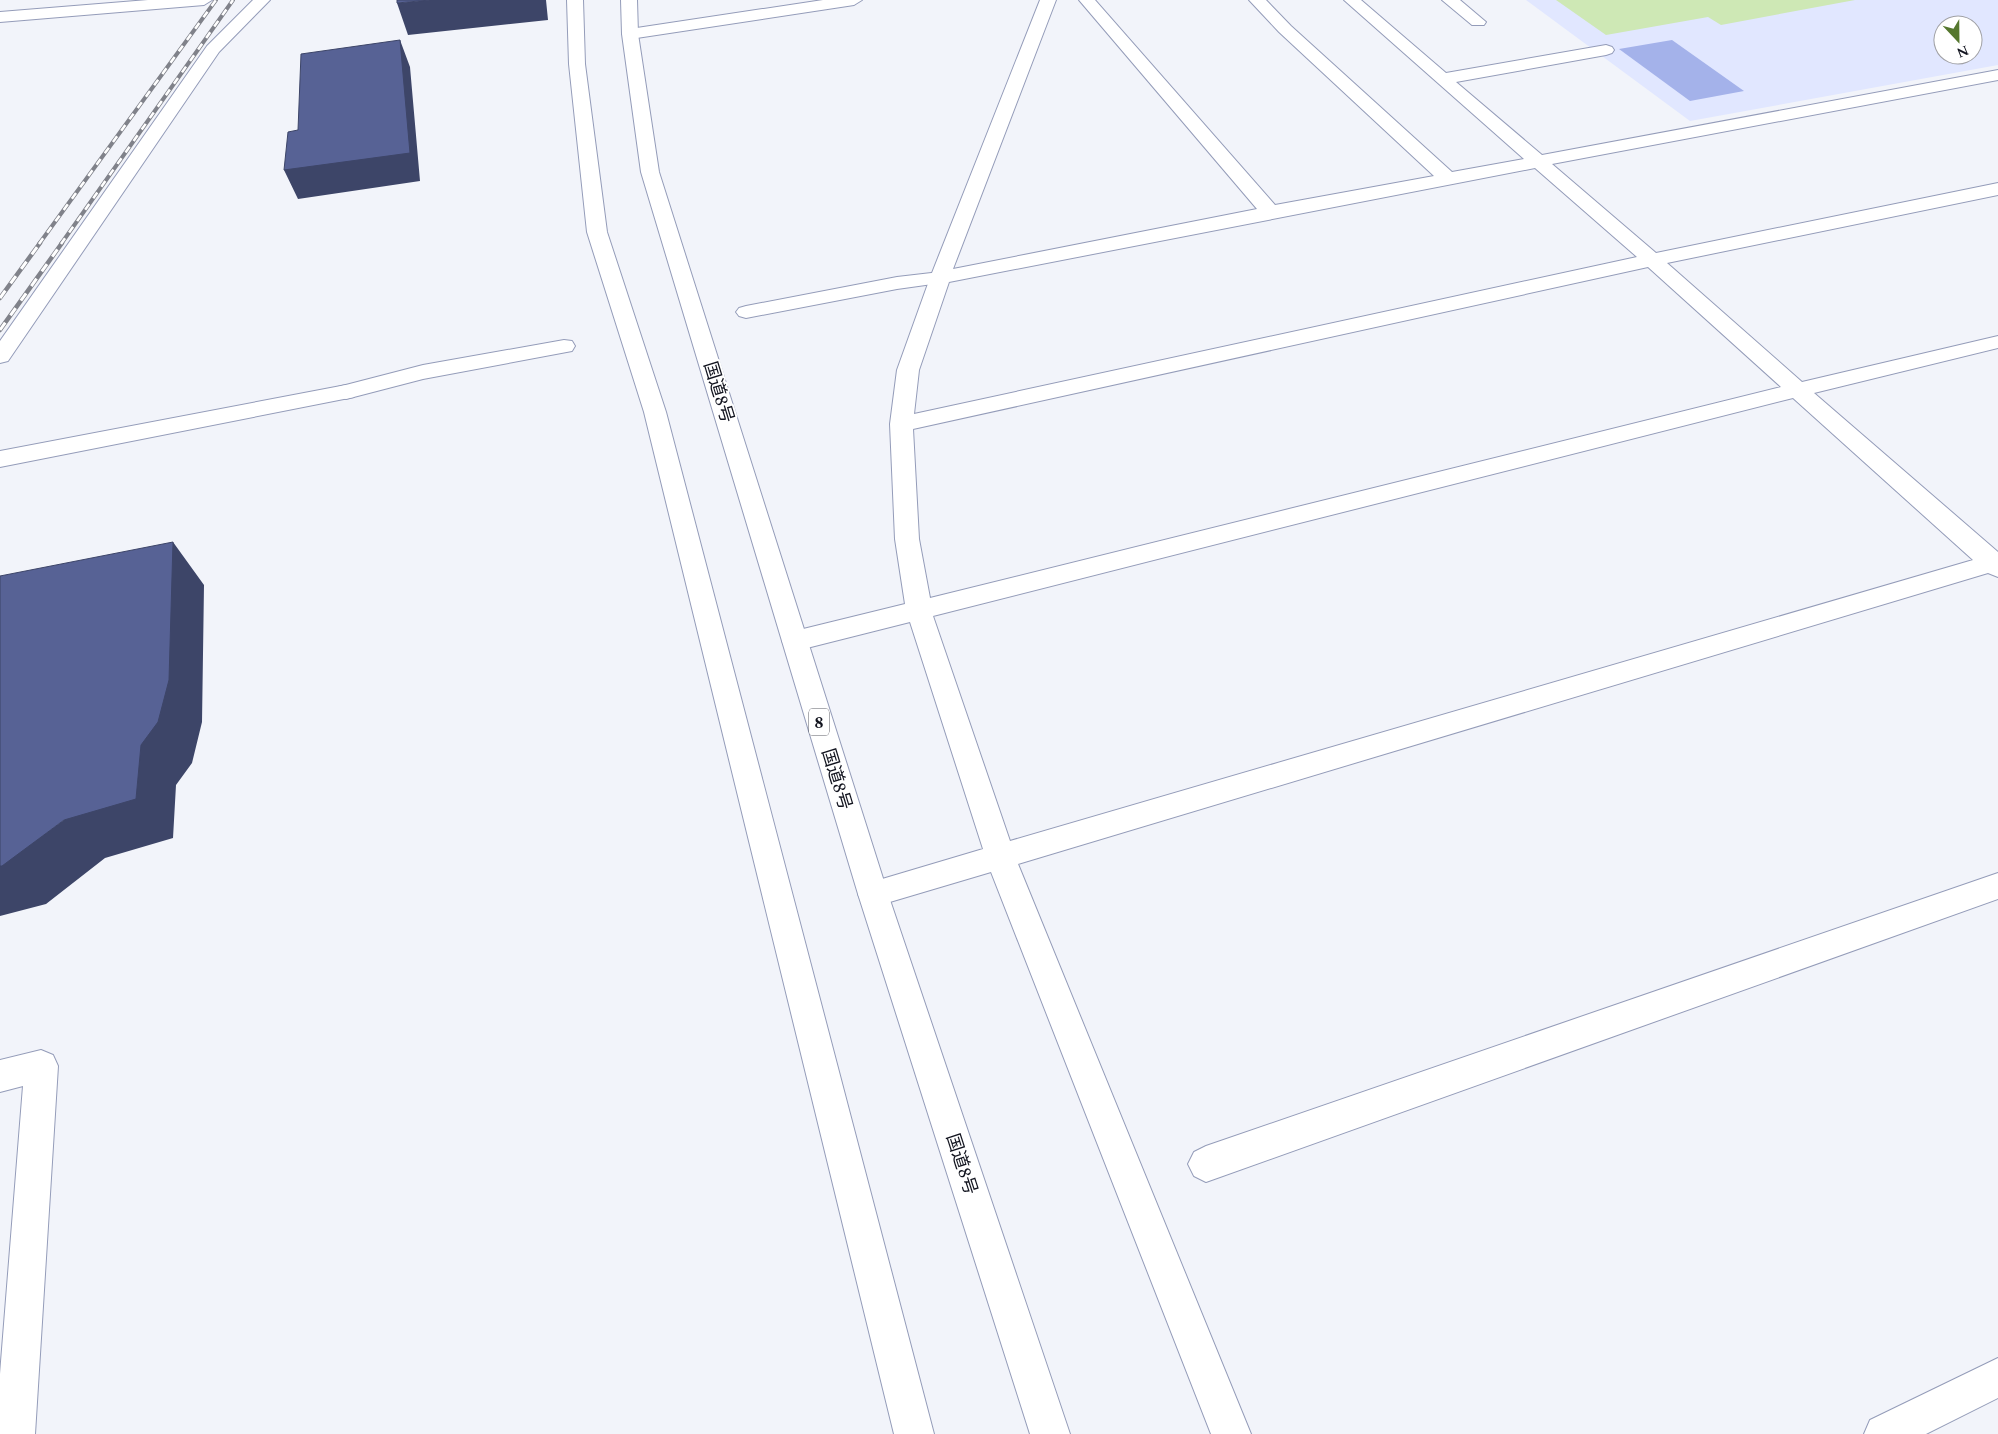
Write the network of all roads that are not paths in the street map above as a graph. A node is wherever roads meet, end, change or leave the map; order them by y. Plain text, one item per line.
1 (204, 0) edge
2 (262, 0) edge
3 (575, 0) edge
4 (629, 0) edge
5 (854, 0) edge
6 (1048, 0) edge
7 (1087, 0) edge
8 (1257, 0) edge
9 (1352, 0) edge
10 (1450, 0) edge
11 (17, 16) junction
12 (0, 17) edge
13 (1478, 22) dead end
14 (0, 23) edge
15 (630, 34) junction
16 (1606, 50) dead end
17 (1996, 77) edge
18 (1442, 79) junction
19 (1537, 161) junction
20 (1447, 178) junction
21 (1998, 189) edge
22 (1270, 212) junction
23 (1652, 260) junction
24 (940, 278) junction
25 (746, 312) dead end
26 (1998, 342) edge
27 (564, 346) dead end
28 (0, 356) edge
29 (1796, 390) junction
30 (900, 424) junction
31 (0, 459) edge
32 (1996, 564) edge
33 (918, 611) junction
34 (795, 641) junction
35 (1000, 856) junction
36 (1998, 886) edge
37 (872, 894) junction
38 (0, 1076) edge
39 (1206, 1164) dead end
40 (1998, 1377) edge
41 (15, 1434) edge
42 (914, 1434) edge
43 (1050, 1434) edge
44 (1230, 1434) edge
45 (1884, 1434) edge

1 - 11 main road
2 - 28 main road
3 - 42 main road
4 - 15 main road, 国道8号 / 8
5 - 15 main road
6 - 24 main road
7 - 22 main road
8 - 20 main road
9 - 18 main road
10 - 13 main road
11 - 12 main road
11 - 14 main road
15 - 34 main road, 国道8号 / 8
16 - 18 main road
17 - 19 main road
18 - 19 main road
19 - 20 main road
19 - 23 main road
20 - 22 main road
21 - 23 main road
22 - 24 main road
23 - 29 main road
23 - 30 main road
24 - 25 main road
24 - 30 main road
26 - 29 main road
27 - 31 main road
29 - 32 main road
29 - 33 main road
30 - 33 main road
32 - 35 main road
33 - 34 main road
33 - 35 main road
34 - 37 main road, 国道8号 / 8
35 - 37 main road
35 - 44 main road
36 - 39 main road
37 - 43 main road, 国道8号 / 8
38 - 41 main road
40 - 45 main road

